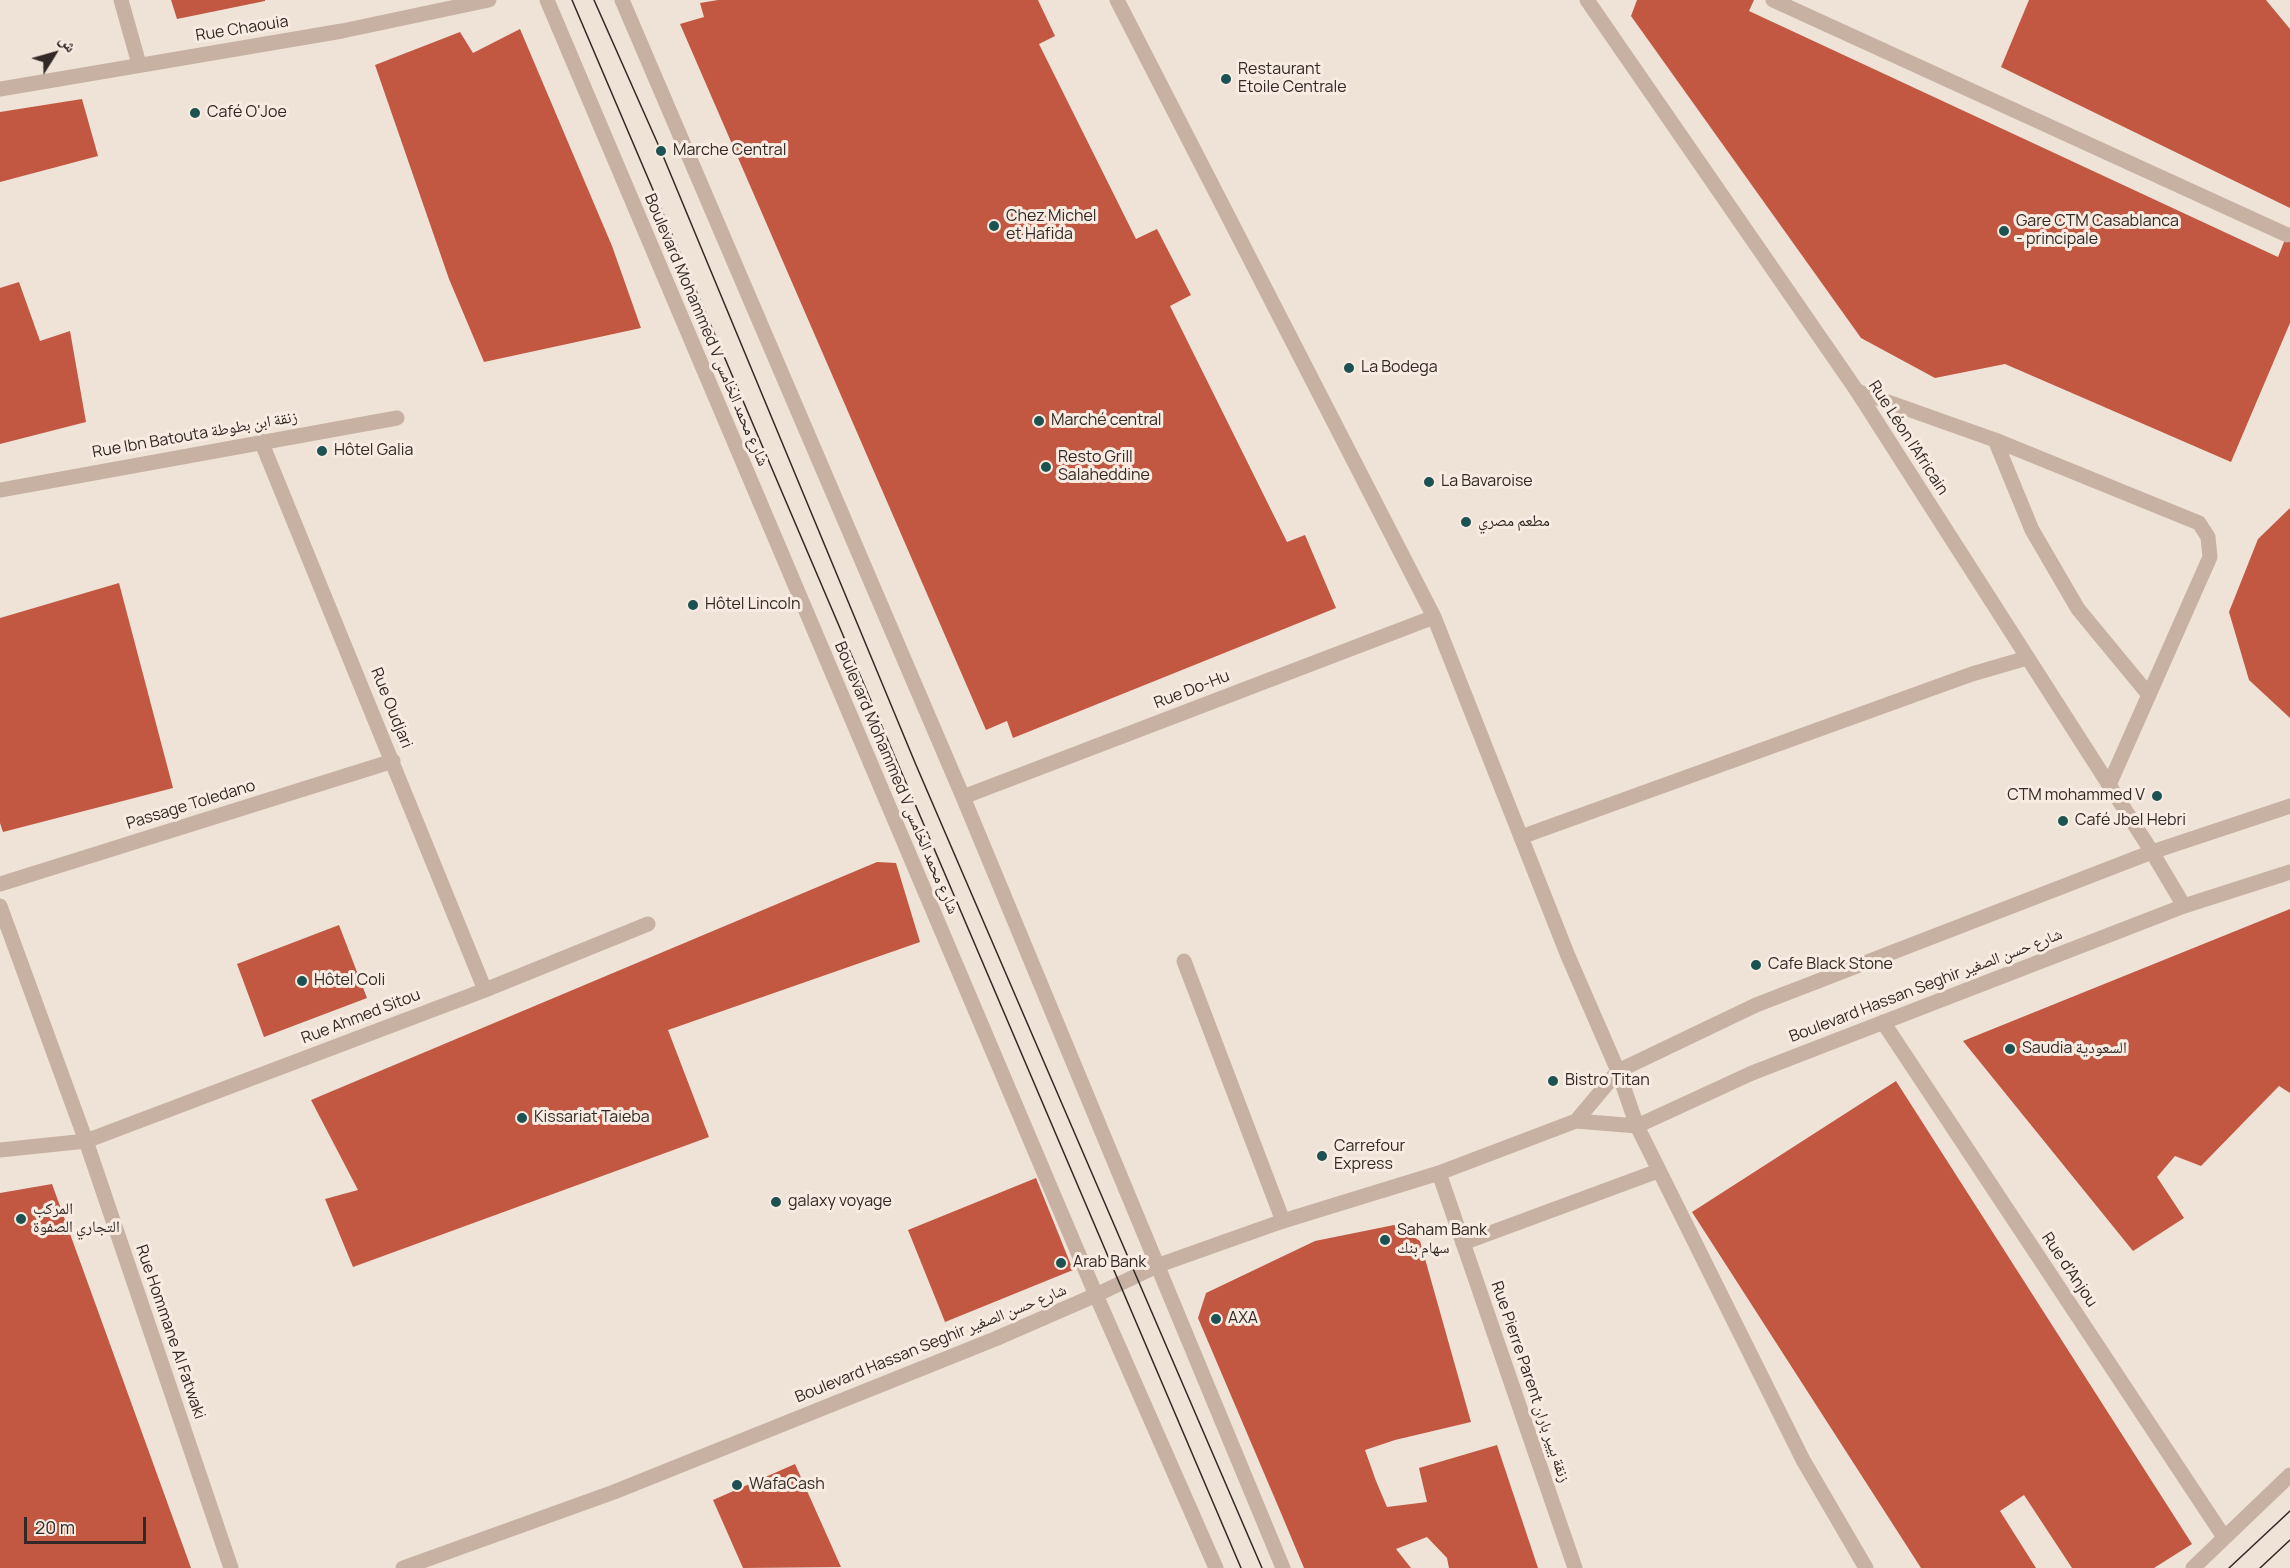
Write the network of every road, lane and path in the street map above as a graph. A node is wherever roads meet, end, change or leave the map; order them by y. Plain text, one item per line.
1 (121, 0) edge
2 (489, 0) edge
3 (547, 0) edge
4 (622, 0) edge
5 (1116, 0) edge
6 (1587, 0) edge
7 (1773, 0) edge
8 (140, 64) junction
9 (0, 89) edge
10 (2287, 235) dead end
11 (1857, 391) junction
12 (397, 418) dead end
13 (1995, 440) junction
14 (261, 441) junction
15 (0, 490) edge
16 (1434, 617) junction
17 (2027, 657) junction
18 (2149, 695) junction
19 (393, 761) junction
20 (2109, 785) junction
21 (963, 797) junction
22 (2290, 806) edge
23 (1521, 837) junction
24 (2152, 852) junction
25 (2290, 872) edge
26 (0, 884) edge
27 (0, 906) edge
28 (2184, 906) junction
29 (648, 924) dead end
30 (1184, 961) dead end
31 (485, 990) junction
32 (1883, 1022) junction
33 (1618, 1071) junction
34 (1576, 1121) junction
35 (1637, 1126) junction
36 (86, 1141) junction
37 (0, 1150) edge
38 (1658, 1171) junction
39 (1439, 1173) junction
40 (1283, 1221) junction
41 (1463, 1243) junction
42 (1158, 1265) junction
43 (1096, 1295) junction
44 (2290, 1474) edge
45 (2224, 1537) junction
46 (231, 1568) edge
47 (403, 1568) edge
48 (1216, 1568) edge
49 (1283, 1568) edge
50 (1575, 1568) edge
51 (1866, 1568) edge
52 (2193, 1568) edge

1 - 8 street
2 - 8 street, Rue Chaouia
3 - 43 street, Boulevard Mohammed V شارع محمد الخامس
4 - 21 street
5 - 16 street
6 - 11 street, Rue Léon l'Africain
7 - 10 street
8 - 9 street, Rue Chaouia
11 - 13 street
11 - 17 street, Rue Léon l'Africain
12 - 14 street, Rue Ibn Batouta زنقة ابن بطوطة
13 - 18 street
13 - 18 street
14 - 15 street, Rue Ibn Batouta زنقة ابن بطوطة
14 - 19 street, Rue Oudjari
16 - 21 street, Rue Do-Hu
16 - 23 street
17 - 20 street, Rue Léon l'Africain
17 - 23 street
18 - 20 street
19 - 26 street, Passage Toledano
19 - 31 street, Rue Oudjari
20 - 24 street, Rue Léon l'Africain
21 - 42 street
22 - 24 street, Boulevard Hassan Seghir شارع حسن الصغير
23 - 33 street
24 - 28 street, Rue Léon l'Africain
24 - 33 street, Boulevard Hassan Seghir شارع حسن الصغير
25 - 28 street, Boulevard Hassan Seghir شارع حسن الصغير
27 - 36 street, Rue Hommane Al Fatwaki
28 - 32 street, Boulevard Hassan Seghir شارع حسن الصغير
29 - 31 street, Rue Ahmed Sitou
30 - 40 street
31 - 36 street, Rue Ahmed Sitou
32 - 35 street, Boulevard Hassan Seghir شارع حسن الصغير
32 - 45 street, Rue d'Anjou
33 - 34 street, Boulevard Hassan Seghir شارع حسن الصغير
33 - 35 street
34 - 35 street, Boulevard Hassan Seghir شارع حسن الصغير
34 - 39 street, Boulevard Hassan Seghir شارع حسن الصغير
35 - 38 street
36 - 37 street, Rue Ahmed Sitou
36 - 46 street, Rue Hommane Al Fatwaki
38 - 41 street
38 - 51 street
39 - 40 street, Boulevard Hassan Seghir شارع حسن الصغير
39 - 41 street, Rue Pierre Parent زنقة بيير باران
40 - 42 street, Boulevard Hassan Seghir شارع حسن الصغير
41 - 50 street, Rue Pierre Parent زنقة بيير باران
42 - 43 street, Boulevard Hassan Seghir شارع حسن الصغير
42 - 49 street
43 - 47 street, Boulevard Hassan Seghir شارع حسن الصغير
43 - 48 street, Boulevard Mohammed V شارع محمد الخامس
44 - 45 street
45 - 52 street

